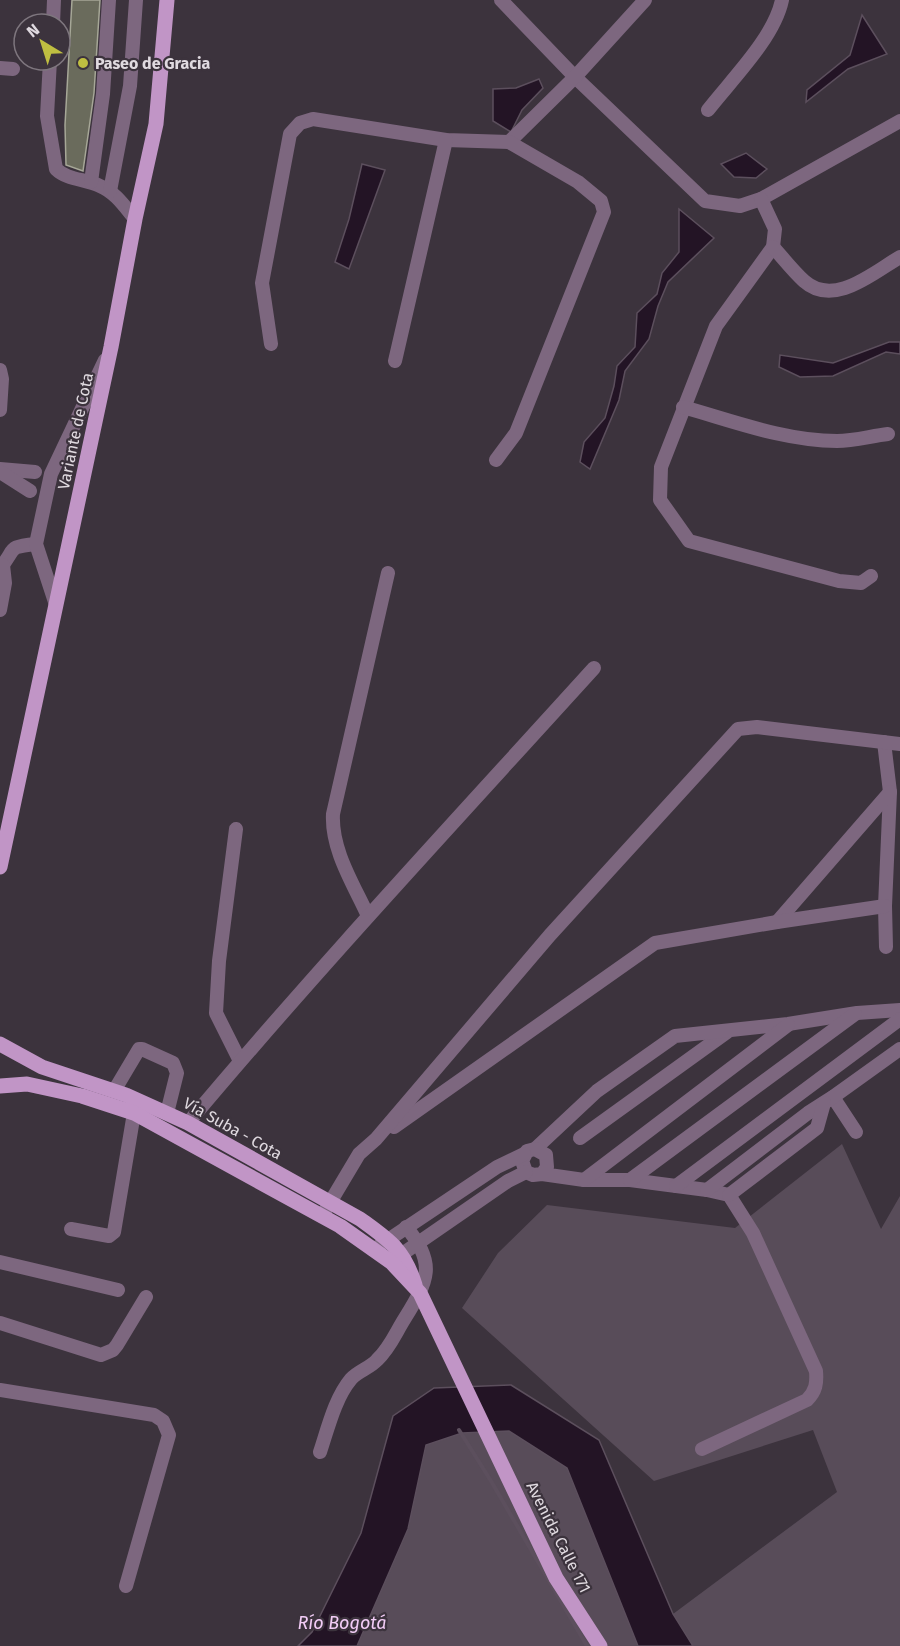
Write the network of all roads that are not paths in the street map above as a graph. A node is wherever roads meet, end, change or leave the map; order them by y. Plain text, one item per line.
1 (109, 0) edge
2 (136, 0) edge
3 (165, 0) edge
4 (501, 0) edge
5 (645, 0) edge
6 (782, 0) edge
7 (49, 72) edge
8 (575, 77) junction
9 (104, 88) junction
10 (129, 91) junction
11 (708, 110) dead end
12 (900, 121) edge
13 (446, 140) junction
14 (508, 142) junction
15 (91, 182) junction
16 (110, 191) junction
17 (761, 199) junction
18 (135, 219) junction
19 (773, 246) junction
20 (900, 257) edge
21 (271, 344) dead end
22 (111, 347) junction
23 (394, 361) dead end
24 (0, 370) edge
25 (683, 407) junction
26 (0, 410) edge
27 (888, 434) dead end
28 (496, 460) dead end
29 (0, 471) edge
30 (43, 473) junction
31 (38, 495) junction
32 (36, 544) junction
33 (2, 566) edge
34 (388, 573) dead end
35 (871, 576) dead end
36 (56, 605) junction
37 (0, 610) edge
38 (594, 668) dead end
39 (884, 742) junction
40 (900, 744) edge
41 (890, 792) junction
42 (236, 829) dead end
43 (0, 867) edge
44 (885, 906) junction
45 (368, 916) junction
46 (777, 922) junction
47 (886, 947) dead end
48 (900, 1010) edge
49 (857, 1013) junction
50 (900, 1019) edge
51 (788, 1024) junction
52 (728, 1031) junction
53 (0, 1044) edge
54 (900, 1049) edge
55 (240, 1061) junction
56 (0, 1086) edge
57 (114, 1091) junction
58 (828, 1100) junction
59 (134, 1113) junction
60 (167, 1113) junction
61 (188, 1123) junction
62 (856, 1132) dead end
63 (580, 1138) dead end
64 (376, 1139) junction
65 (530, 1151) junction
66 (526, 1172) junction
67 (542, 1174) junction
68 (584, 1180) junction
69 (630, 1180) junction
70 (676, 1185) junction
71 (707, 1190) junction
72 (729, 1195) junction
73 (330, 1202) junction
74 (322, 1215) junction
75 (406, 1227) junction
76 (71, 1229) dead end
77 (388, 1240) junction
78 (418, 1241) junction
79 (375, 1249) junction
80 (396, 1258) junction
81 (0, 1262) edge
82 (118, 1290) dead end
83 (418, 1290) junction
84 (146, 1297) dead end
85 (0, 1323) edge
86 (0, 1390) edge
87 (491, 1442) joint
88 (702, 1449) dead end
89 (320, 1452) dead end
90 (126, 1586) dead end
91 (600, 1646) edge

1 - 9 street
2 - 10 street
3 - 18 main road, Variante de Cota
4 - 8 street
5 - 8 street
6 - 11 street
7 - 15 street
8 - 14 street
8 - 17 street
9 - 10 street
9 - 15 street
10 - 16 street
12 - 17 street
13 - 14 street
13 - 21 street
13 - 23 street
14 - 28 street
15 - 16 street
16 - 18 street
17 - 19 street
18 - 22 main road, Variante de Cota
19 - 20 street
19 - 25 street
22 - 30 street
22 - 36 main road, Variante de Cota
24 - 26 street
25 - 27 street
25 - 35 street
29 - 30 street
29 - 31 street
30 - 31 street
31 - 32 street
32 - 33 street
32 - 36 street
33 - 37 street
34 - 45 street
36 - 43 main road, Variante de Cota
38 - 45 street
39 - 40 street
39 - 41 street
39 - 64 street
41 - 44 street
41 - 46 street
42 - 55 street
44 - 46 street
44 - 47 street
45 - 55 street
46 - 64 street
48 - 49 street
49 - 51 street
49 - 69 street
50 - 70 street
51 - 52 street
51 - 68 street
52 - 63 street
52 - 65 street
53 - 57 main road, Vía Suba - Cota
54 - 58 street
55 - 61 street
56 - 59 main road, Vía Suba - Cota
57 - 60 main road, Vía Suba - Cota
57 - 60 street
58 - 62 street
58 - 71 street
58 - 72 street
59 - 74 main road, Vía Suba - Cota
59 - 76 street
60 - 61 main road, Vía Suba - Cota
61 - 73 main road, Vía Suba - Cota
64 - 73 street
65 - 66 street
65 - 67 street
65 - 75 street
66 - 67 street
66 - 78 street
67 - 68 street
68 - 69 street
69 - 70 street
70 - 71 street
71 - 72 street
72 - 88 street
73 - 74 street
73 - 77 main road, Vía Suba - Cota
74 - 79 main road, Vía Suba - Cota
75 - 77 street
75 - 78 street
77 - 79 street
77 - 80 main road, Vía Suba - Cota
78 - 80 street
78 - 83 street
79 - 80 main road, Vía Suba - Cota
80 - 83 main road, Vía Suba - Cota
81 - 82 street
83 - 87 main road, Vía Suba - Cota
83 - 89 street
84 - 85 street
86 - 90 street
87 - 91 main road, Avenida Calle 171

